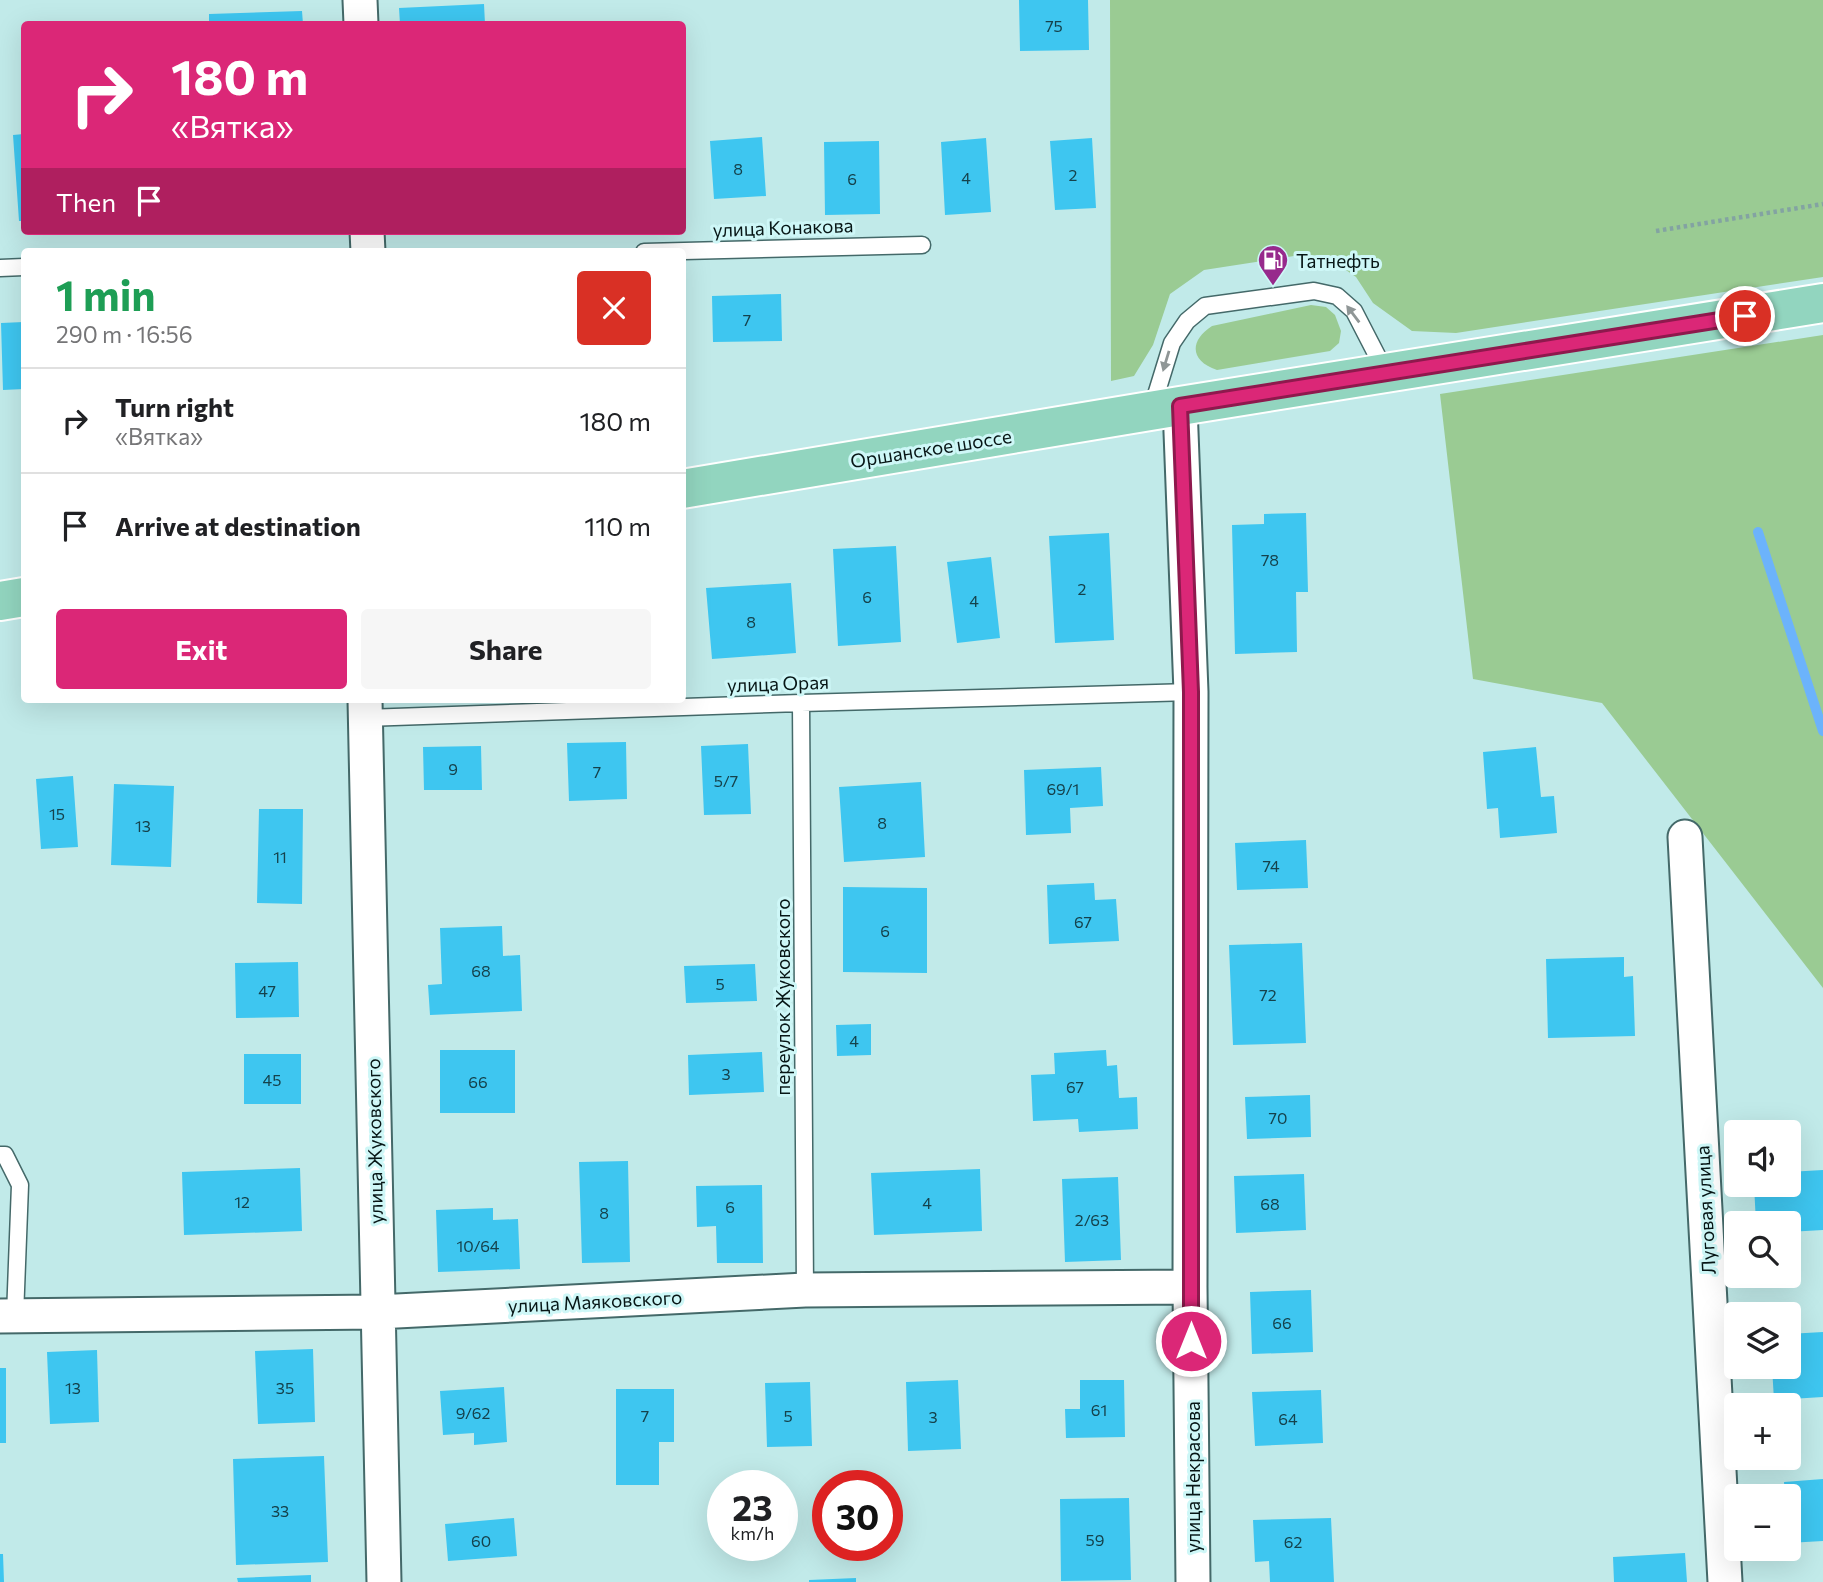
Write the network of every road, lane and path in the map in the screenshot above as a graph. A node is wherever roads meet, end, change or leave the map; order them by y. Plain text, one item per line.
1 (360, 0) edge
2 (361, 21) edge
3 (1823, 204) edge
4 (1656, 231) dead end
5 (922, 244) dead end
6 (686, 251) edge
7 (21, 267) edge
8 (0, 268) edge
9 (1823, 303) edge
10 (1386, 373) junction
11 (1166, 409) junction
12 (686, 488) edge
13 (21, 598) edge
14 (0, 601) edge
15 (1191, 692) junction
16 (801, 703) junction
17 (365, 709) edge
18 (1685, 837) dead end
19 (0, 1155) edge
20 (1190, 1287) junction
21 (805, 1290) junction
22 (377, 1312) junction
23 (8, 1316) edge
24 (384, 1582) edge
25 (1193, 1582) edge
26 (1725, 1582) edge

1 - 2 street
3 - 4 path
5 - 6 lane, улица Конакова
7 - 8 lane
9 - 10 main road, Оршанское шоссе
10 - 11 main road, Оршанское шоссе
10 -> 11 lane
11 - 12 main road, Оршанское шоссе
11 - 15 street, улица Некрасова
13 - 14 main road
15 - 16 lane, улица Орая
15 - 20 street, улица Некрасова
16 - 17 lane, улица Орая
16 - 21 lane, переулок Жуковского
17 - 22 street, улица Жуковского
18 - 26 street, Луговая улица
19 - 23 lane
20 - 21 street, улица Маяковского
20 - 25 street, улица Некрасова
21 - 22 street, улица Маяковского
22 - 23 street, улица Маяковского
22 - 24 street, улица Жуковского

